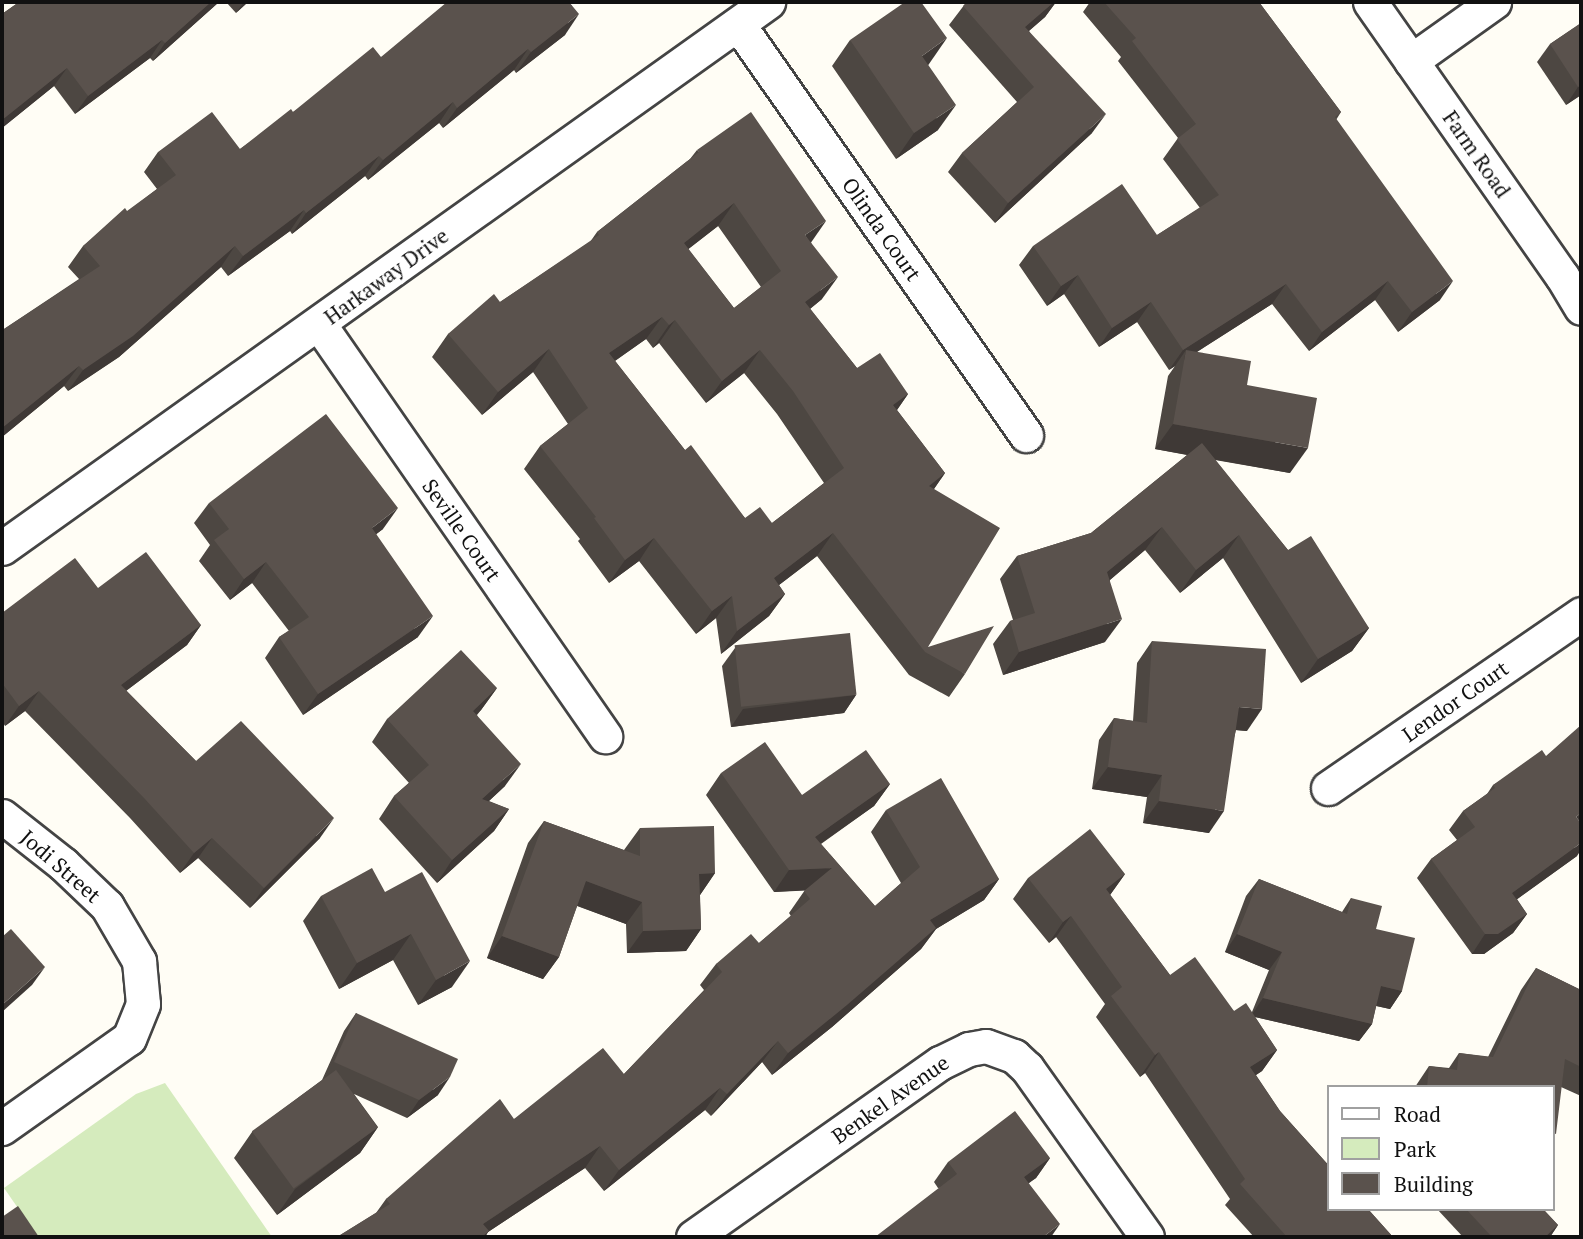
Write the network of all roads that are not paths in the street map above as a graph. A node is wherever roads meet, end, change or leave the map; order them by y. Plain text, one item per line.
1 (768, 2) edge
2 (1370, 2) edge
3 (1494, 2) edge
4 (738, 24) junction
5 (1411, 61) junction
6 (1581, 309) edge
7 (319, 324) junction
8 (1026, 435) dead end
9 (2, 548) edge
10 (1581, 614) edge
11 (605, 736) dead end
12 (1328, 788) dead end
13 (2, 816) edge
14 (2, 1128) edge
15 (693, 1237) edge
16 (1147, 1237) edge

1 - 4 street, Harkaway Drive
2 - 5 street, Farm Road
3 - 5 street
4 - 7 street, Harkaway Drive
4 - 8 street, Olinda Court
5 - 6 street, Farm Road
7 - 9 street, Harkaway Drive
7 - 11 street, Seville Court
10 - 12 street, Lendor Court
13 - 14 street, Jodi Street
15 - 16 street, Benkel Avenue

